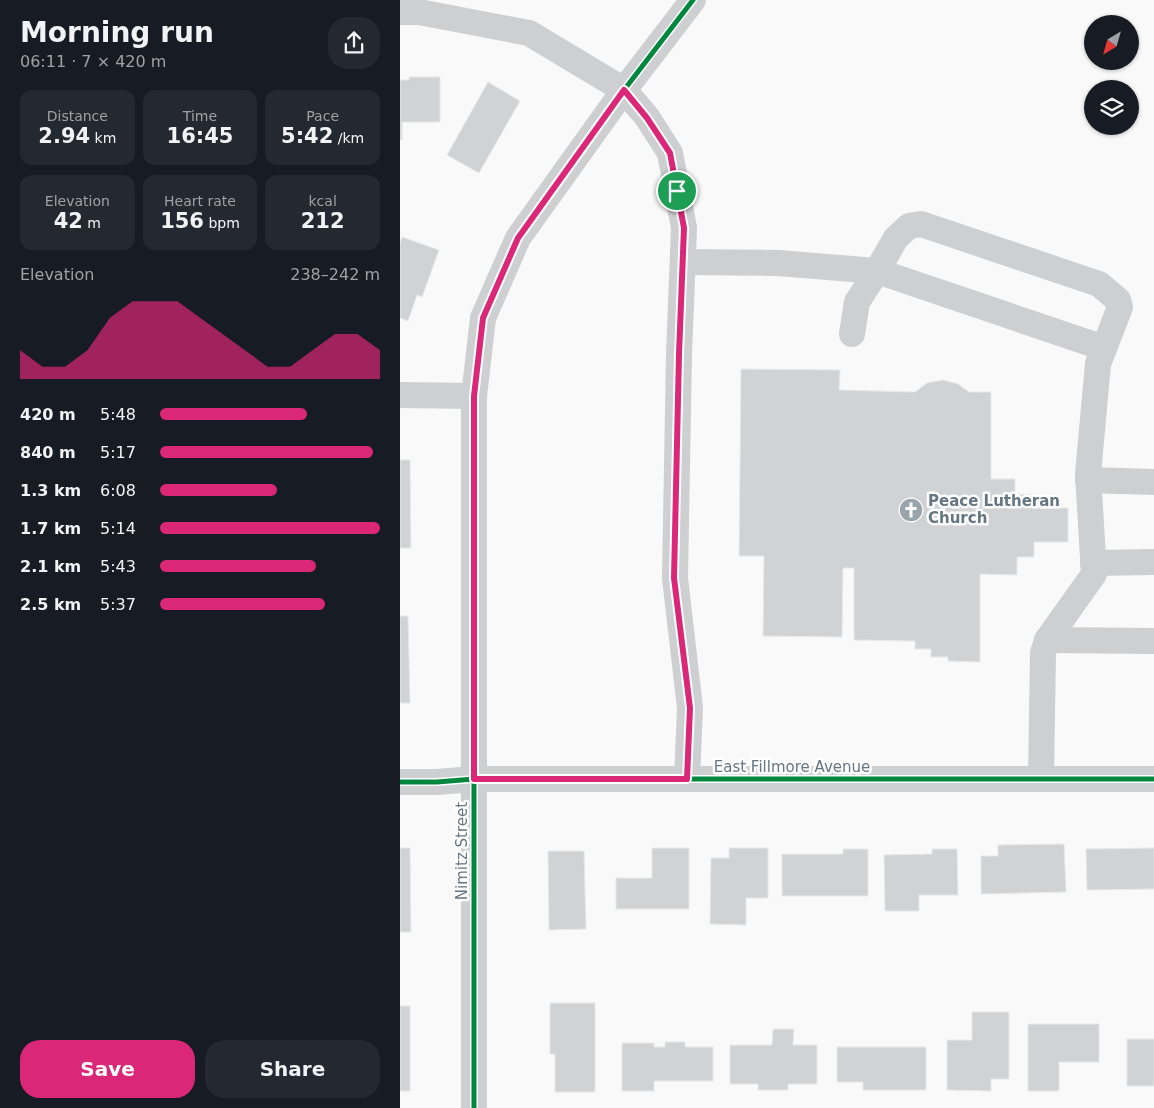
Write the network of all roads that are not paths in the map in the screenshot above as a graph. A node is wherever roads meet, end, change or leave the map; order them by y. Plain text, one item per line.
1 (694, 0) edge
2 (400, 12) edge
3 (624, 90) junction
4 (683, 262) junction
5 (877, 271) junction
6 (852, 334) dead end
7 (1104, 348) junction
8 (400, 396) edge
9 (474, 396) junction
10 (1088, 480) junction
11 (1154, 482) edge
12 (1154, 562) edge
13 (1093, 563) junction
14 (1047, 640) junction
15 (1154, 641) edge
16 (474, 779) junction
17 (687, 779) junction
18 (1042, 779) junction
19 (1154, 779) edge
20 (400, 782) edge
21 (474, 1108) edge

1 - 3 street, Nimitz Street
2 - 3 street
3 - 4 street
3 - 9 street, Nimitz Street
4 - 5 street
4 - 17 street
5 - 6 street
5 - 7 street
5 - 7 street
7 - 10 street
8 - 9 street
9 - 16 street, Nimitz Street
10 - 11 street
10 - 13 street
12 - 13 street
13 - 14 street
14 - 15 street
14 - 18 street
16 - 17 street, East Fillmore Avenue
16 - 20 street, East Fillmore Avenue
16 - 21 street, Nimitz Street
17 - 18 street, East Fillmore Avenue
18 - 19 street, East Fillmore Avenue

